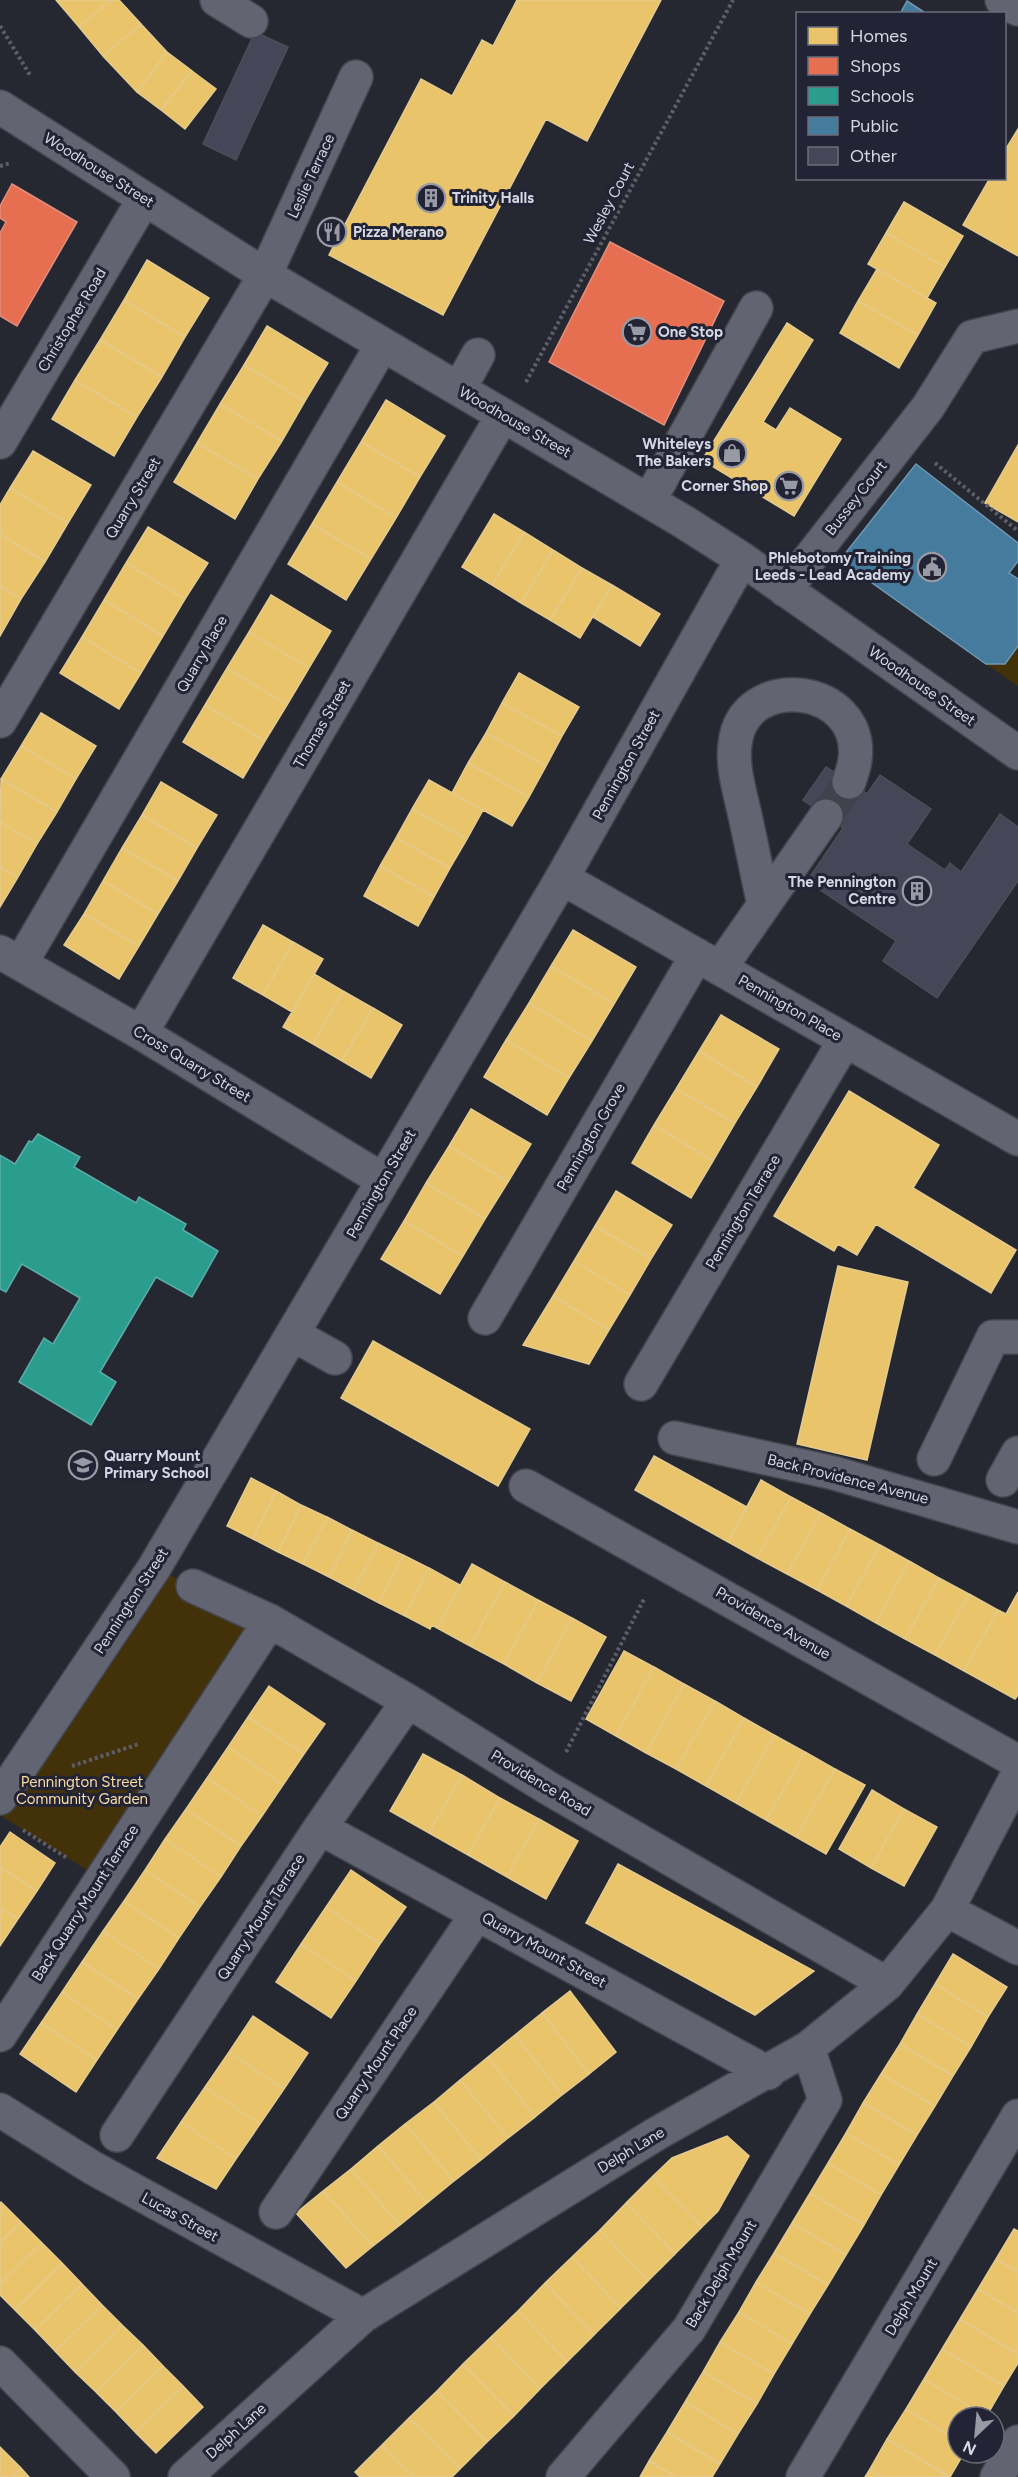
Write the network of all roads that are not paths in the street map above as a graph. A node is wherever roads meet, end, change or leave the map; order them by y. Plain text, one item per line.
1 (217, 0) edge
2 (1002, 0) edge
3 (1018, 9) edge
4 (251, 21) dead end
5 (356, 77) dead end
6 (0, 107) edge
7 (144, 199) junction
8 (266, 275) junction
9 (756, 308) dead end
10 (1018, 326) edge
11 (382, 345) junction
12 (478, 355) dead end
13 (459, 389) junction
14 (505, 416) junction
15 (0, 442) edge
16 (649, 501) junction
17 (742, 559) junction
18 (785, 590) junction
19 (0, 721) edge
20 (1018, 753) edge
21 (849, 782) tunnel mouth
22 (826, 816) tunnel mouth
23 (562, 878) junction
24 (764, 905) junction
25 (10, 957) edge
26 (708, 961) junction
27 (141, 1033) junction
28 (845, 1040) junction
29 (1018, 1139) edge
30 (382, 1180) junction
31 (485, 1318) dead end
32 (294, 1335) junction
33 (1018, 1337) edge
34 (336, 1358) dead end
35 (641, 1384) dead end
36 (675, 1438) dead end
37 (933, 1459) dead end
38 (526, 1486) dead end
39 (1018, 1527) edge
40 (193, 1586) dead end
41 (270, 1621) junction
42 (408, 1701) junction
43 (1018, 1762) edge
44 (1018, 1774) edge
45 (2, 1790) edge
46 (320, 1828) junction
47 (946, 1910) junction
48 (477, 1914) junction
49 (1018, 1948) edge
50 (887, 1984) junction
51 (0, 2035) edge
52 (808, 2048) junction
53 (768, 2073) junction
54 (0, 2110) edge
55 (1018, 2116) edge
56 (117, 2135) dead end
57 (276, 2212) dead end
58 (363, 2316) junction
59 (0, 2363) edge
60 (1018, 2442) edge
61 (113, 2477) edge
62 (185, 2477) edge
63 (563, 2477) edge
64 (803, 2477) edge
65 (997, 2477) edge

1 - 4 street
2 - 3 street
5 - 8 street, Leslie Terrace
6 - 7 street, Woodhouse Street
7 - 8 street, Woodhouse Street
7 - 15 street, Christopher Road
8 - 11 street, Woodhouse Street
8 - 19 street, Quarry Street
9 - 16 street
10 - 18 street, Bussey Court
11 - 13 street, Woodhouse Street
11 - 25 street, Quarry Place
12 - 13 street
13 - 14 street, Woodhouse Street
14 - 16 street, Woodhouse Street
14 - 27 street, Thomas Street
16 - 17 street, Woodhouse Street
17 - 18 street, Woodhouse Street
17 - 23 street, Pennington Street
18 - 20 street, Woodhouse Street
21 - 24 street
22 - 24 street, Pennington Grove
23 - 26 street, Pennington Place
23 - 30 street, Pennington Street
24 - 26 street, Pennington Grove
25 - 27 street, Cross Quarry Street
26 - 28 street, Pennington Place
26 - 31 street, Pennington Grove
27 - 30 street, Cross Quarry Street
28 - 29 street, Pennington Place
28 - 35 street, Pennington Terrace
30 - 32 street, Pennington Street
32 - 34 street
32 - 45 street, Pennington Street
33 - 37 street
36 - 39 street, Back Providence Avenue
38 - 43 street, Providence Avenue
40 - 41 street, Providence Road
41 - 42 street, Providence Road
41 - 51 street, Back Quarry Mount Terrace
42 - 46 street, Quarry Mount Terrace
42 - 50 street, Providence Road
44 - 47 street, Delph Lane
46 - 48 street, Quarry Mount Street
46 - 56 street, Quarry Mount Terrace
47 - 49 street
47 - 50 street, Delph Lane
48 - 53 street, Quarry Mount Street
48 - 57 street, Quarry Mount Place
50 - 52 street, Delph Lane
52 - 53 street, Delph Lane
52 - 63 street, Back Delph Mount
53 - 58 street, Delph Lane
54 - 58 street, Lucas Street
55 - 64 street, Delph Mount
58 - 62 street, Delph Lane
59 - 61 street
60 - 65 street

